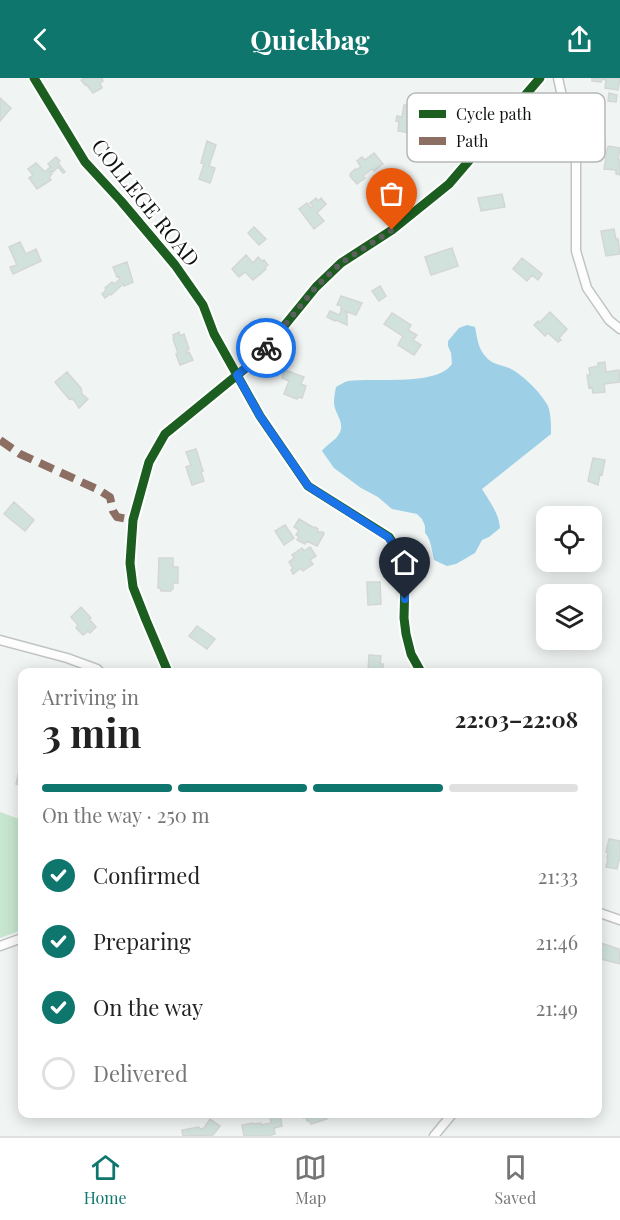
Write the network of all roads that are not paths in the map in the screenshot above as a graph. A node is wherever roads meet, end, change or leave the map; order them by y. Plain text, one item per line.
1 (34, 78) edge
2 (540, 78) edge
3 (558, 78) edge
4 (527, 93) edge
5 (561, 93) edge
6 (467, 162) edge
7 (576, 162) edge
8 (620, 329) edge
9 (237, 375) junction
10 (0, 640) edge
11 (95, 668) edge
12 (166, 668) edge
13 (419, 668) edge
14 (602, 914) edge
15 (620, 920) edge
16 (18, 939) edge
17 (0, 946) edge
18 (449, 1118) edge
19 (434, 1136) edge

1 - 9 street, COLLEGE ROAD
2 - 4 street
3 - 5 street
6 - 9 street
7 - 8 street
9 - 12 street
9 - 13 street, COLLEGE ROAD
10 - 11 street
14 - 15 street
16 - 17 street
18 - 19 street

